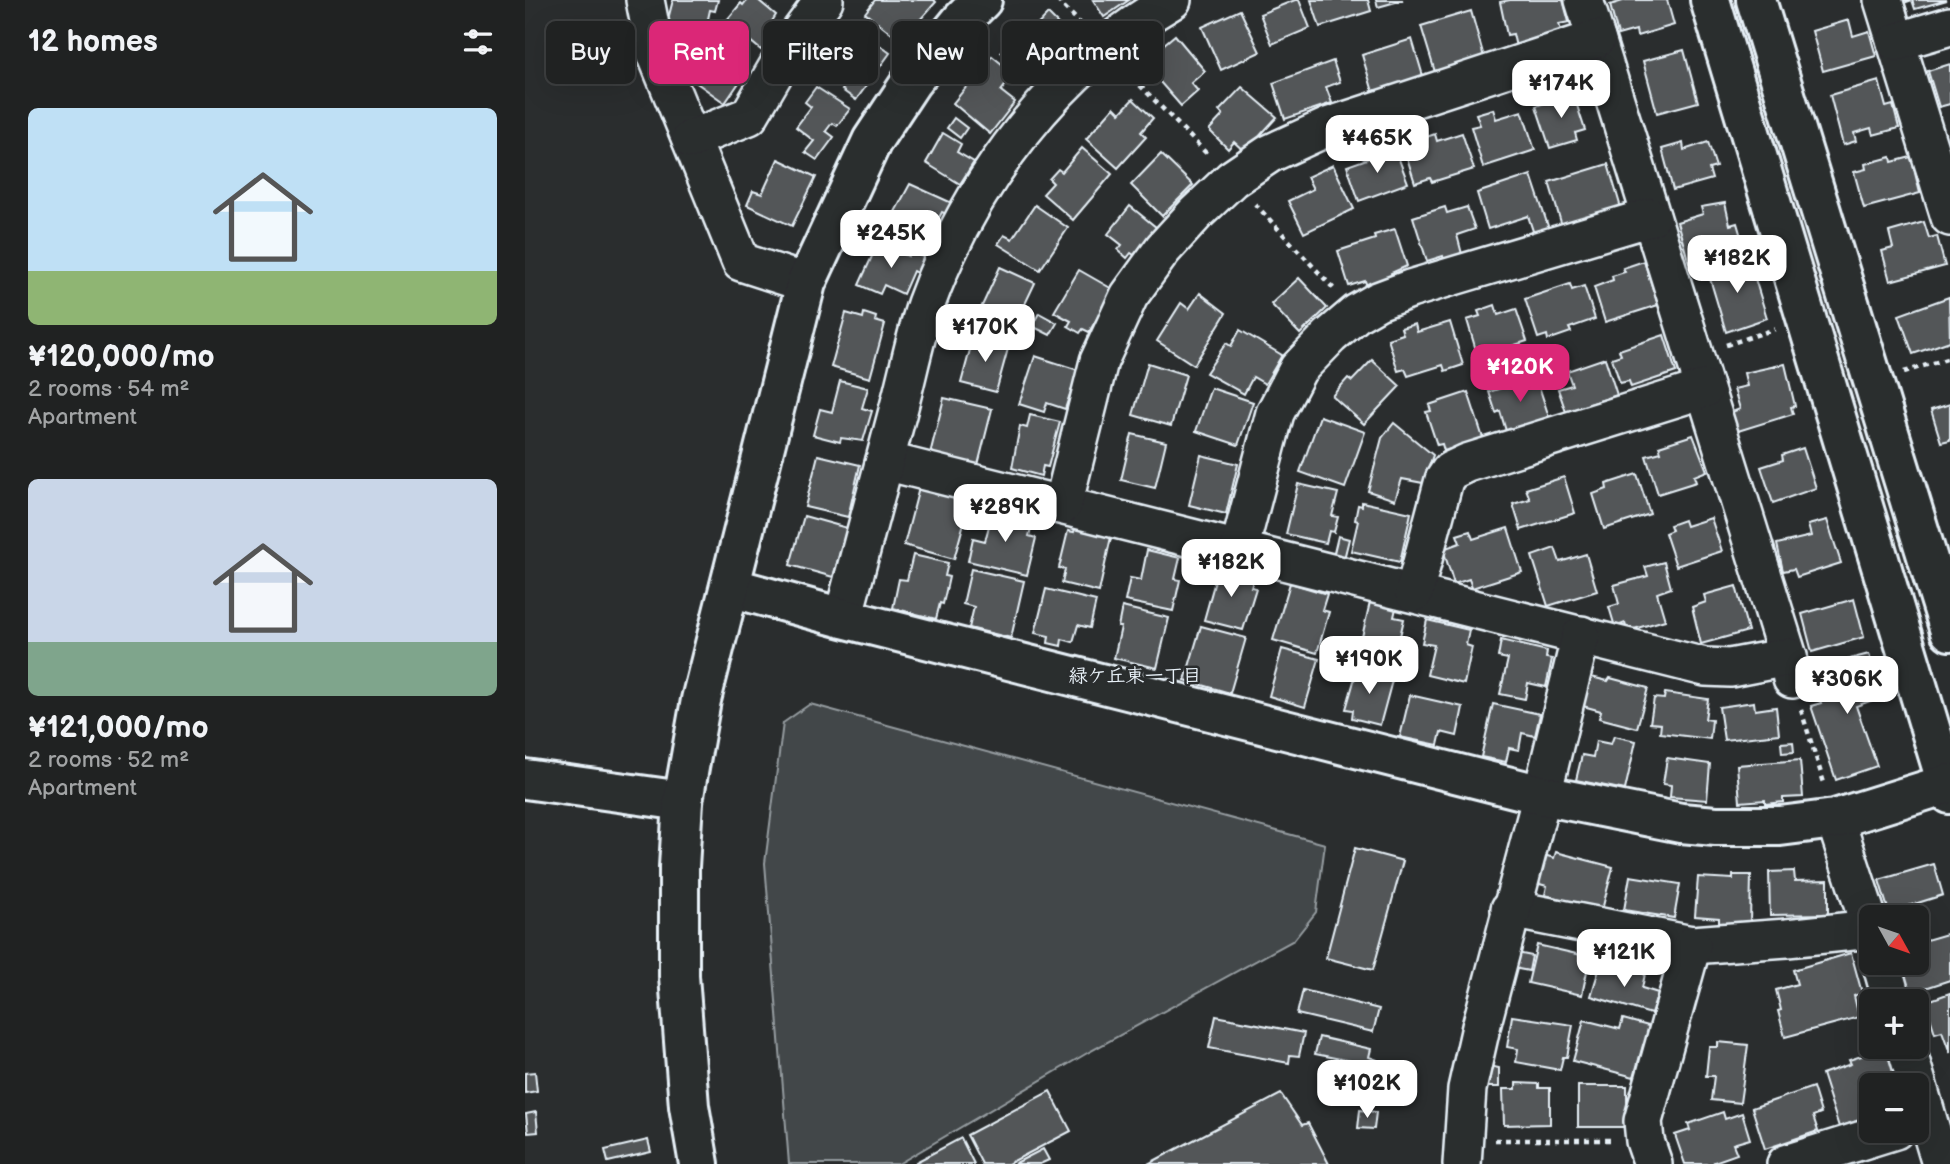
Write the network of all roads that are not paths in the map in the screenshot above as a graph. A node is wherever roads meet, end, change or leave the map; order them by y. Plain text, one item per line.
1 (645, 0) edge
2 (824, 0) edge
3 (982, 0) edge
4 (1172, 0) edge
5 (1584, 0) edge
6 (1710, 0) edge
7 (1756, 0) edge
8 (1883, 0) edge
9 (1950, 26) edge
10 (1596, 39) junction
11 (1896, 42) junction
12 (691, 138) junction
13 (1950, 216) edge
14 (1651, 217) junction
15 (806, 284) junction
16 (1699, 372) junction
17 (885, 461) junction
18 (1063, 505) junction
19 (1239, 550) junction
20 (730, 587) junction
21 (1414, 593) junction
22 (843, 618) junction
23 (1950, 631) edge
24 (1581, 635) junction
25 (525, 779) edge
26 (1949, 787) edge
27 (1542, 795) junction
28 (683, 800) junction
29 (1835, 819) junction
30 (1863, 905) edge
31 (1510, 909) junction
32 (1859, 930) edge
33 (1692, 945) junction
34 (1859, 1142) edge
35 (1926, 1143) edge
36 (1462, 1152) edge
37 (1649, 1152) edge
38 (699, 1164) edge
39 (1786, 1164) edge
40 (1941, 1164) edge

1 - 12 street
2 - 12 street
3 - 15 street
4 - 17 street
5 - 10 street
6 - 26 street
7 - 23 street
8 - 11 street
9 - 11 street
10 - 14 street
10 - 18 street
11 - 13 street
12 - 15 street
14 - 16 street
14 - 19 street
15 - 20 street
16 - 21 street
16 - 24 street
17 - 18 street
17 - 22 street
18 - 19 street
19 - 21 street
20 - 22 street
20 - 28 street
21 - 24 street
22 - 27 street
24 - 27 street
25 - 28 street
26 - 29 street
27 - 29 street
27 - 31 street
28 - 38 street
29 - 30 street
31 - 33 street
31 - 36 street
32 - 33 street
33 - 37 street
34 - 39 street
35 - 40 street

